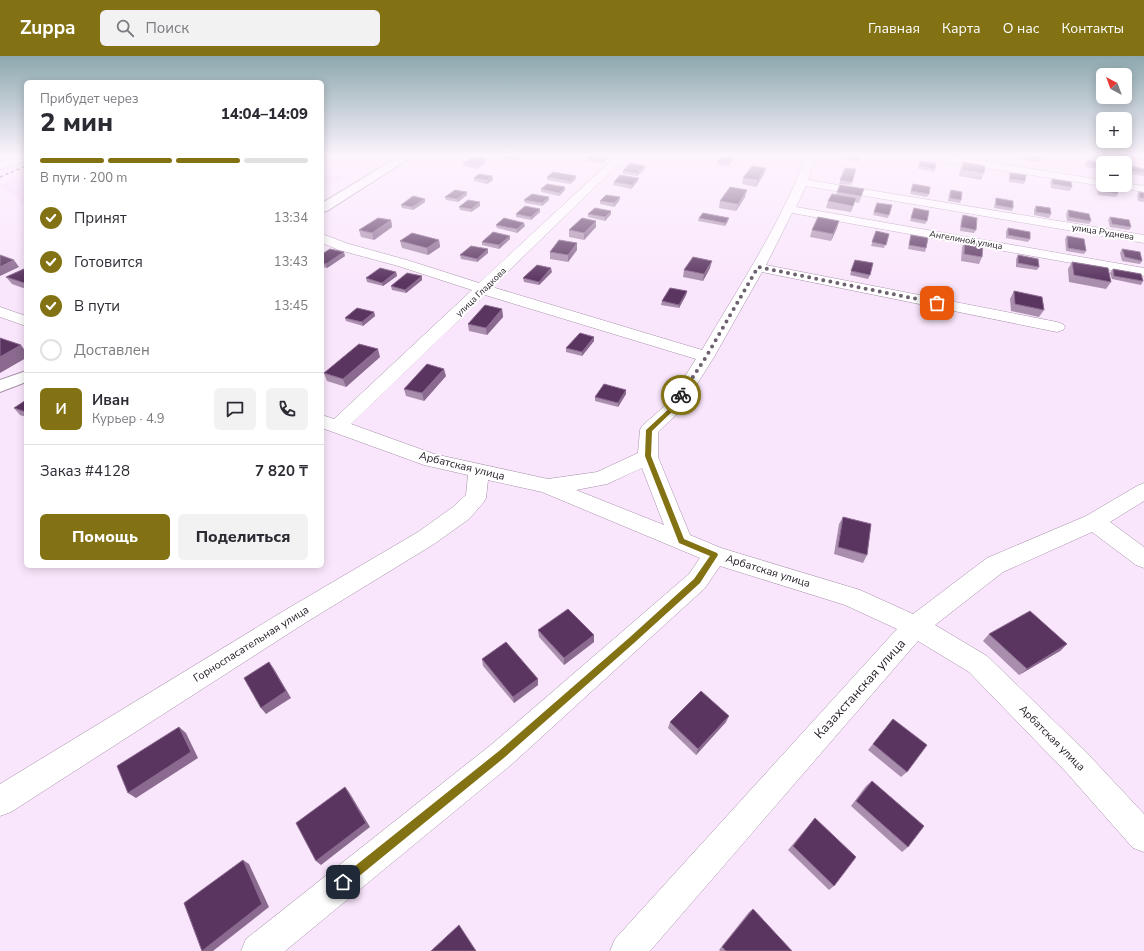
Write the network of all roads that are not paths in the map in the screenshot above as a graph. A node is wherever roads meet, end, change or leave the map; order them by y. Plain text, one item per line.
1 (339, 198) edge
2 (579, 198) edge
3 (794, 198) edge
4 (897, 198) edge
5 (324, 207) edge
6 (789, 209) junction
7 (324, 239) edge
8 (1144, 239) edge
9 (758, 267) junction
10 (1144, 272) edge
11 (483, 290) junction
12 (0, 312) edge
13 (24, 320) edge
14 (1057, 327) dead end
15 (706, 357) junction
16 (24, 377) edge
17 (0, 386) edge
18 (330, 424) edge
19 (648, 456) junction
20 (479, 471) junction
21 (547, 486) junction
22 (1144, 492) edge
23 (1094, 522) junction
24 (681, 541) junction
25 (714, 555) junction
26 (1144, 559) edge
27 (915, 626) junction
28 (0, 801) edge
29 (1144, 837) edge
30 (258, 951) edge
31 (627, 951) edge

1 - 5 street
2 - 11 street, улица Гладкова
3 - 6 street
4 - 8 street, улица Руднева
6 - 9 street
6 - 10 street, Ангелиной улица
7 - 11 street
9 - 14 street
9 - 15 street
11 - 15 street
11 - 18 street, улица Гладкова
12 - 13 street
15 - 19 street
16 - 17 street
18 - 20 street, Арбатская улица
19 - 21 street
19 - 24 street
20 - 21 street, Арбатская улица
20 - 28 street, Горноспасательная улица
21 - 24 street, Арбатская улица
22 - 23 street, Казахстанская улица
23 - 26 street
23 - 27 street, Казахстанская улица
24 - 25 street, Арбатская улица
25 - 27 street, Арбатская улица
25 - 30 street
27 - 29 street, Арбатская улица
27 - 31 street, Казахстанская улица

